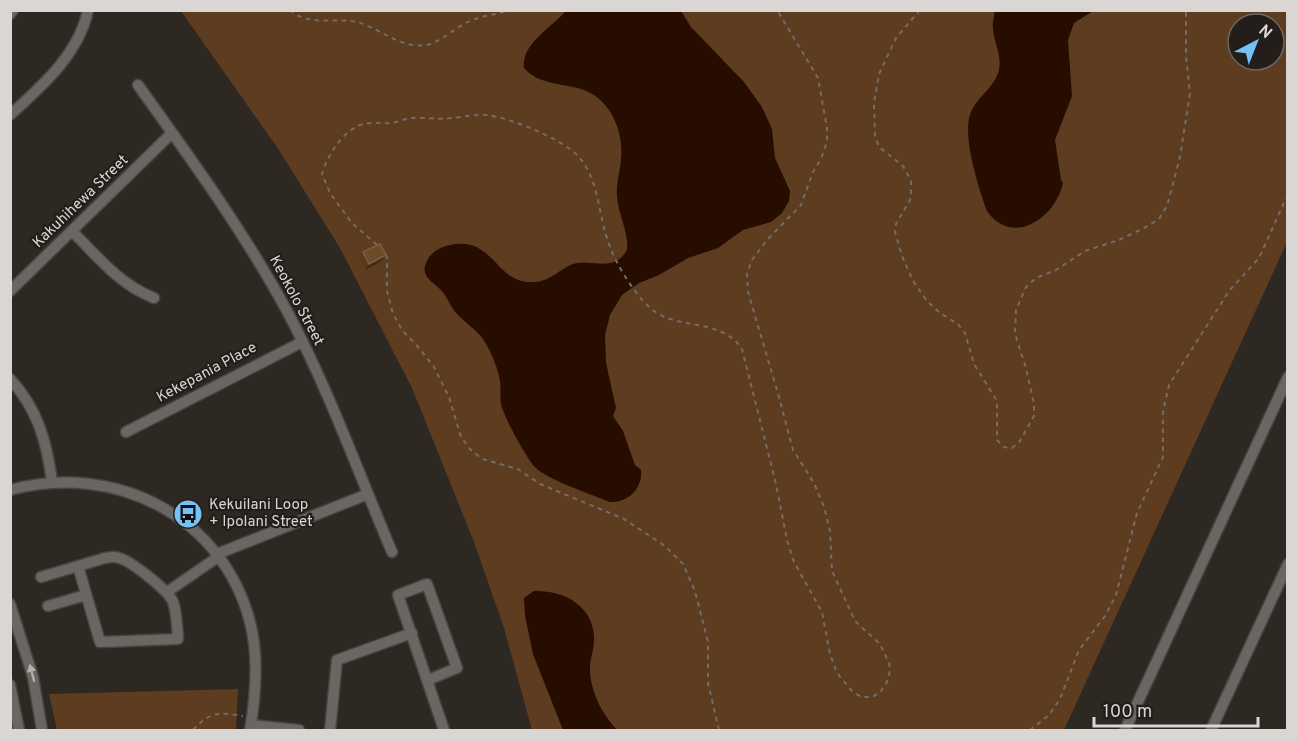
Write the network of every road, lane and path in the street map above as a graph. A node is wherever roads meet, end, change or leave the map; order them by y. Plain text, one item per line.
1 (13, 10) edge
2 (88, 10) edge
3 (290, 10) edge
4 (510, 10) edge
5 (777, 10) edge
6 (920, 10) edge
7 (1186, 10) edge
8 (10, 14) edge
9 (138, 85) dead end
10 (10, 115) edge
11 (172, 133) junction
12 (1287, 194) edge
13 (72, 231) junction
14 (10, 291) edge
15 (154, 298) dead end
16 (302, 342) junction
17 (1287, 377) edge
18 (10, 379) edge
19 (126, 432) dead end
20 (52, 482) junction
21 (10, 490) edge
22 (368, 494) junction
23 (392, 552) dead end
24 (218, 556) junction
25 (1287, 564) edge
26 (78, 566) junction
27 (41, 577) dead end
28 (167, 592) junction
29 (86, 595) junction
30 (10, 604) edge
31 (48, 606) dead end
32 (412, 633) junction
33 (428, 680) junction
34 (10, 685) edge
35 (251, 724) edge
36 (18, 730) edge
37 (42, 730) edge
38 (193, 730) edge
39 (299, 730) edge
40 (330, 730) edge
41 (444, 730) edge
42 (719, 730) edge
43 (1030, 730) edge
44 (1125, 730) edge
45 (1211, 730) edge

1 - 8 street
2 - 10 street
3 - 4 path
5 - 42 path
6 - 7 path
9 - 11 street, Keokolo Street
11 - 13 street, Kakuhihewa Street
11 - 16 street, Keokolo Street
12 - 43 path
13 - 14 street, Kakuhihewa Street
13 - 15 street
16 - 19 street, Kekepania Place
16 - 22 street, Keokolo Street
17 - 44 street
18 - 20 street
20 - 21 street
20 - 24 street
22 - 23 street, Keokolo Street
22 - 24 street
24 - 28 street
24 - 35 street
25 - 45 street
26 - 27 street
26 - 28 street
26 - 29 street
28 - 29 street
29 - 31 street
37 -> 30 street
32 - 33 street
32 - 33 street
32 - 40 street
33 - 41 street
34 - 36 street
35 - 38 path
35 - 39 street

